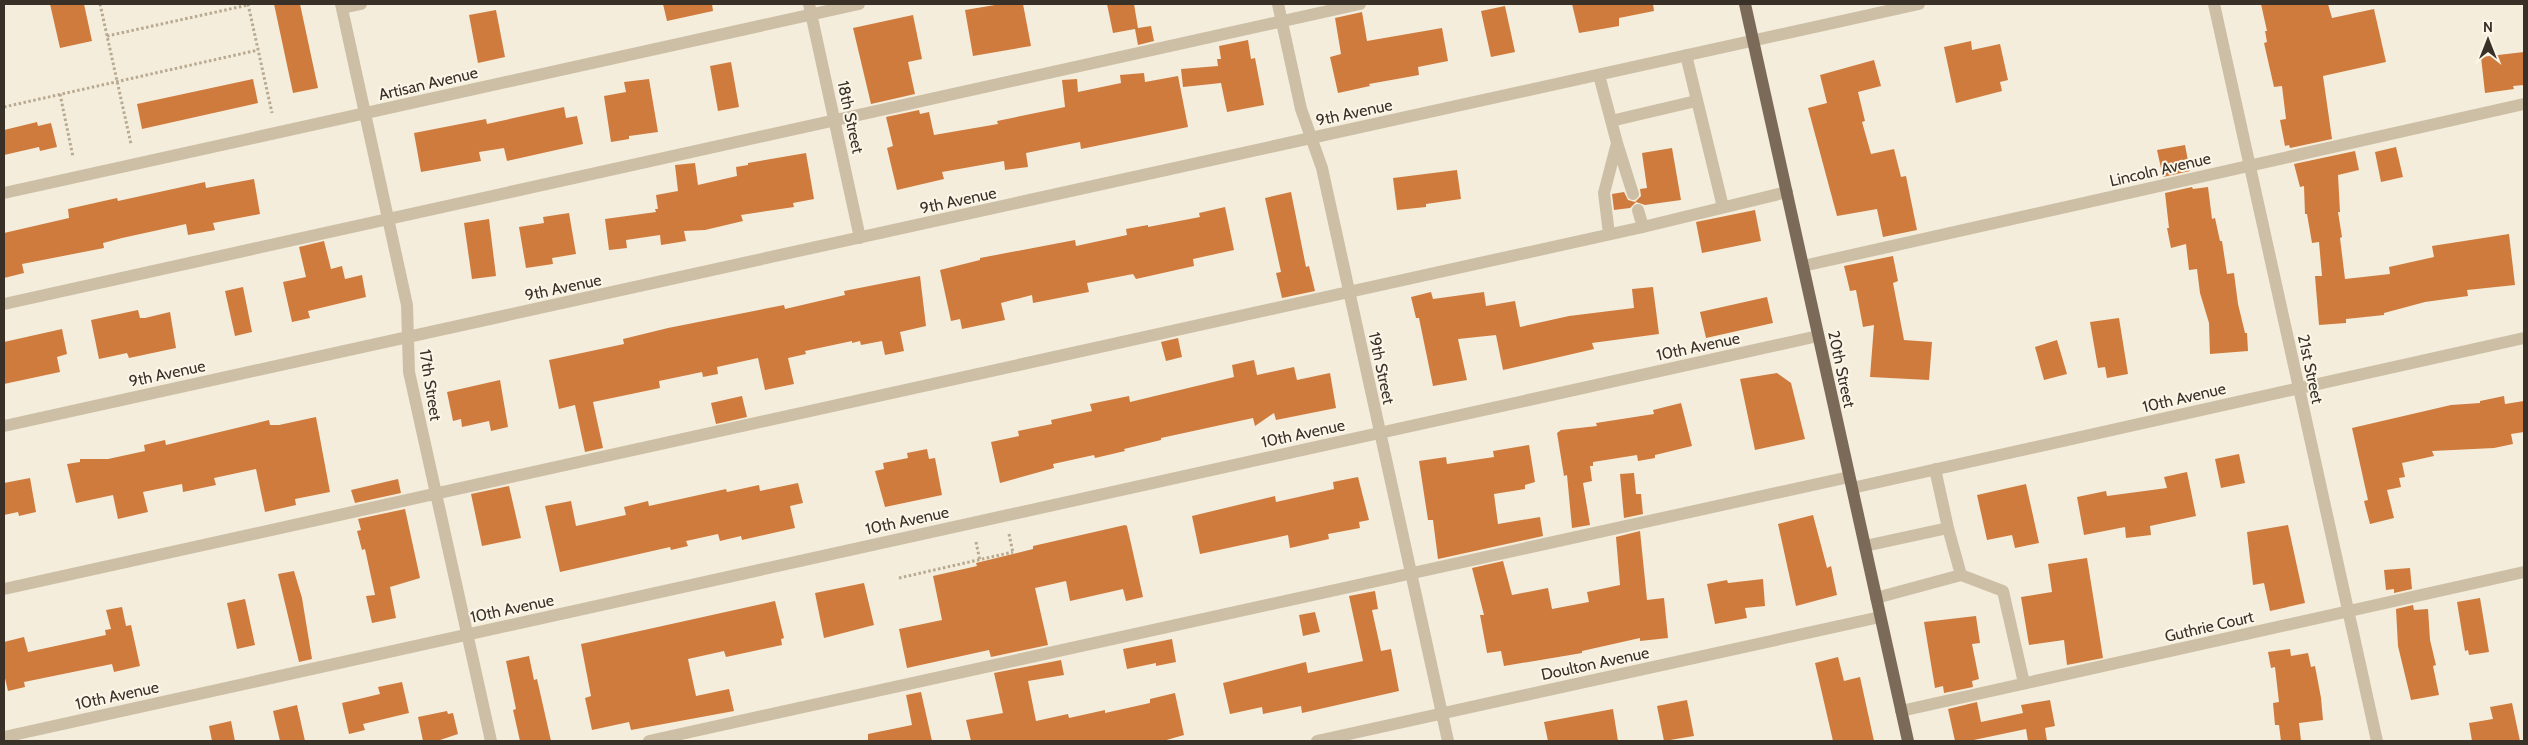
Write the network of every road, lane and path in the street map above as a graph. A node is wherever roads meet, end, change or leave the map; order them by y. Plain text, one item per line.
1 (100, 4) edge
2 (248, 4) edge
3 (361, 4) edge
4 (860, 4) edge
5 (1278, 4) edge
6 (1360, 4) edge
7 (1745, 4) edge
8 (1919, 4) edge
9 (2214, 4) edge
10 (342, 6) edge
11 (811, 9) edge
12 (1281, 21) junction
13 (107, 36) junction
14 (1753, 40) junction
15 (258, 50) junction
16 (1686, 55) junction
17 (1598, 75) junction
18 (117, 82) junction
19 (60, 94) junction
20 (1696, 101) junction
21 (2524, 104) edge
22 (4, 107) edge
23 (272, 113) dead end
24 (364, 113) junction
25 (835, 120) junction
26 (1611, 121) junction
27 (1311, 138) junction
28 (1617, 143) junction
29 (131, 144) dead end
30 (74, 157) dead end
31 (2250, 165) junction
32 (1786, 192) junction
33 (4, 193) edge
34 (1633, 194) dead end
35 (1723, 207) junction
36 (1638, 210) dead end
37 (387, 218) junction
38 (1643, 227) junction
39 (1609, 234) junction
40 (860, 238) junction
41 (1803, 266) junction
42 (1349, 291) junction
43 (4, 304) edge
44 (1818, 336) junction
45 (408, 337) junction
46 (2524, 338) edge
47 (2299, 387) junction
48 (4, 426) edge
49 (1379, 433) junction
50 (1935, 469) junction
51 (1851, 482) junction
52 (436, 493) junction
53 (1948, 528) junction
54 (1009, 534) dead end
55 (976, 542) dead end
56 (1865, 546) junction
57 (980, 561) junction
58 (2524, 572) edge
59 (1411, 573) junction
60 (1961, 575) junction
61 (899, 578) dead end
62 (4, 589) edge
63 (1876, 598) junction
64 (2347, 612) junction
65 (1880, 618) junction
66 (467, 634) junction
67 (2024, 684) junction
68 (1901, 711) junction
69 (1442, 714) junction
70 (4, 737) edge
71 (491, 741) edge
72 (650, 741) edge
73 (1317, 741) edge
74 (1448, 741) edge
75 (1908, 741) edge
76 (2377, 741) edge

1 - 13 path
2 - 13 path
2 - 15 path
3 - 10 street
4 - 11 street, Artisan Avenue
5 - 12 street, 19th Street
6 - 12 street
7 - 14 main road, 20th Street
8 - 14 street, 9th Avenue
9 - 31 street, 21st Street
10 - 24 street, 17th Street
11 - 24 street, Artisan Avenue
11 - 25 street, 18th Street
12 - 25 street
12 - 27 street, 19th Street
13 - 18 path
14 - 16 street, 9th Avenue
14 - 32 main road, 20th Street
15 - 18 path
15 - 23 path
16 - 17 street, 9th Avenue
16 - 20 street
17 - 26 street
17 - 27 street, 9th Avenue
18 - 19 path
18 - 29 path
19 - 22 path
19 - 30 path
20 - 26 street
20 - 35 street
21 - 31 street, Lincoln Avenue
24 - 33 street, Artisan Avenue
24 - 37 street, 17th Street
25 - 37 street
25 - 40 street, 18th Street
26 - 28 street
27 - 40 street, 9th Avenue
27 - 42 street, 19th Street
28 - 34 street
28 - 39 street
31 - 41 street, Lincoln Avenue
31 - 47 street, 21st Street
32 - 35 street
32 - 41 main road, 20th Street
35 - 38 street
36 - 38 street
37 - 43 street
37 - 45 street, 17th Street
38 - 39 street
39 - 42 street
40 - 45 street, 9th Avenue
41 - 44 main road, 20th Street
42 - 49 street, 19th Street
42 - 52 street
44 - 49 street, 10th Avenue
44 - 51 main road, 20th Street
45 - 48 street, 9th Avenue
45 - 52 street, 17th Street
46 - 47 street, 10th Avenue
47 - 50 street, 10th Avenue
47 - 64 street, 21st Street
49 - 59 street, 19th Street
49 - 66 street, 10th Avenue
50 - 51 street, 10th Avenue
50 - 53 street
51 - 56 main road, 20th Street
51 - 59 street, 10th Avenue
52 - 62 street
52 - 66 street, 17th Street
53 - 56 street
53 - 60 street
54 - 57 path
55 - 57 path
56 - 63 main road, 20th Street
57 - 61 path
58 - 64 street, Guthrie Court
59 - 69 street, 19th Street
59 - 72 street, 10th Avenue
60 - 63 street
60 - 67 street
63 - 65 main road, 20th Street
64 - 67 street, Guthrie Court
64 - 76 street, 21st Street
65 - 68 main road, 20th Street
65 - 69 street, Doulton Avenue
66 - 70 street, 10th Avenue
66 - 71 street, 17th Street
67 - 68 street, Guthrie Court
68 - 75 main road, 20th Street
69 - 73 street, Doulton Avenue
69 - 74 street, 19th Street

